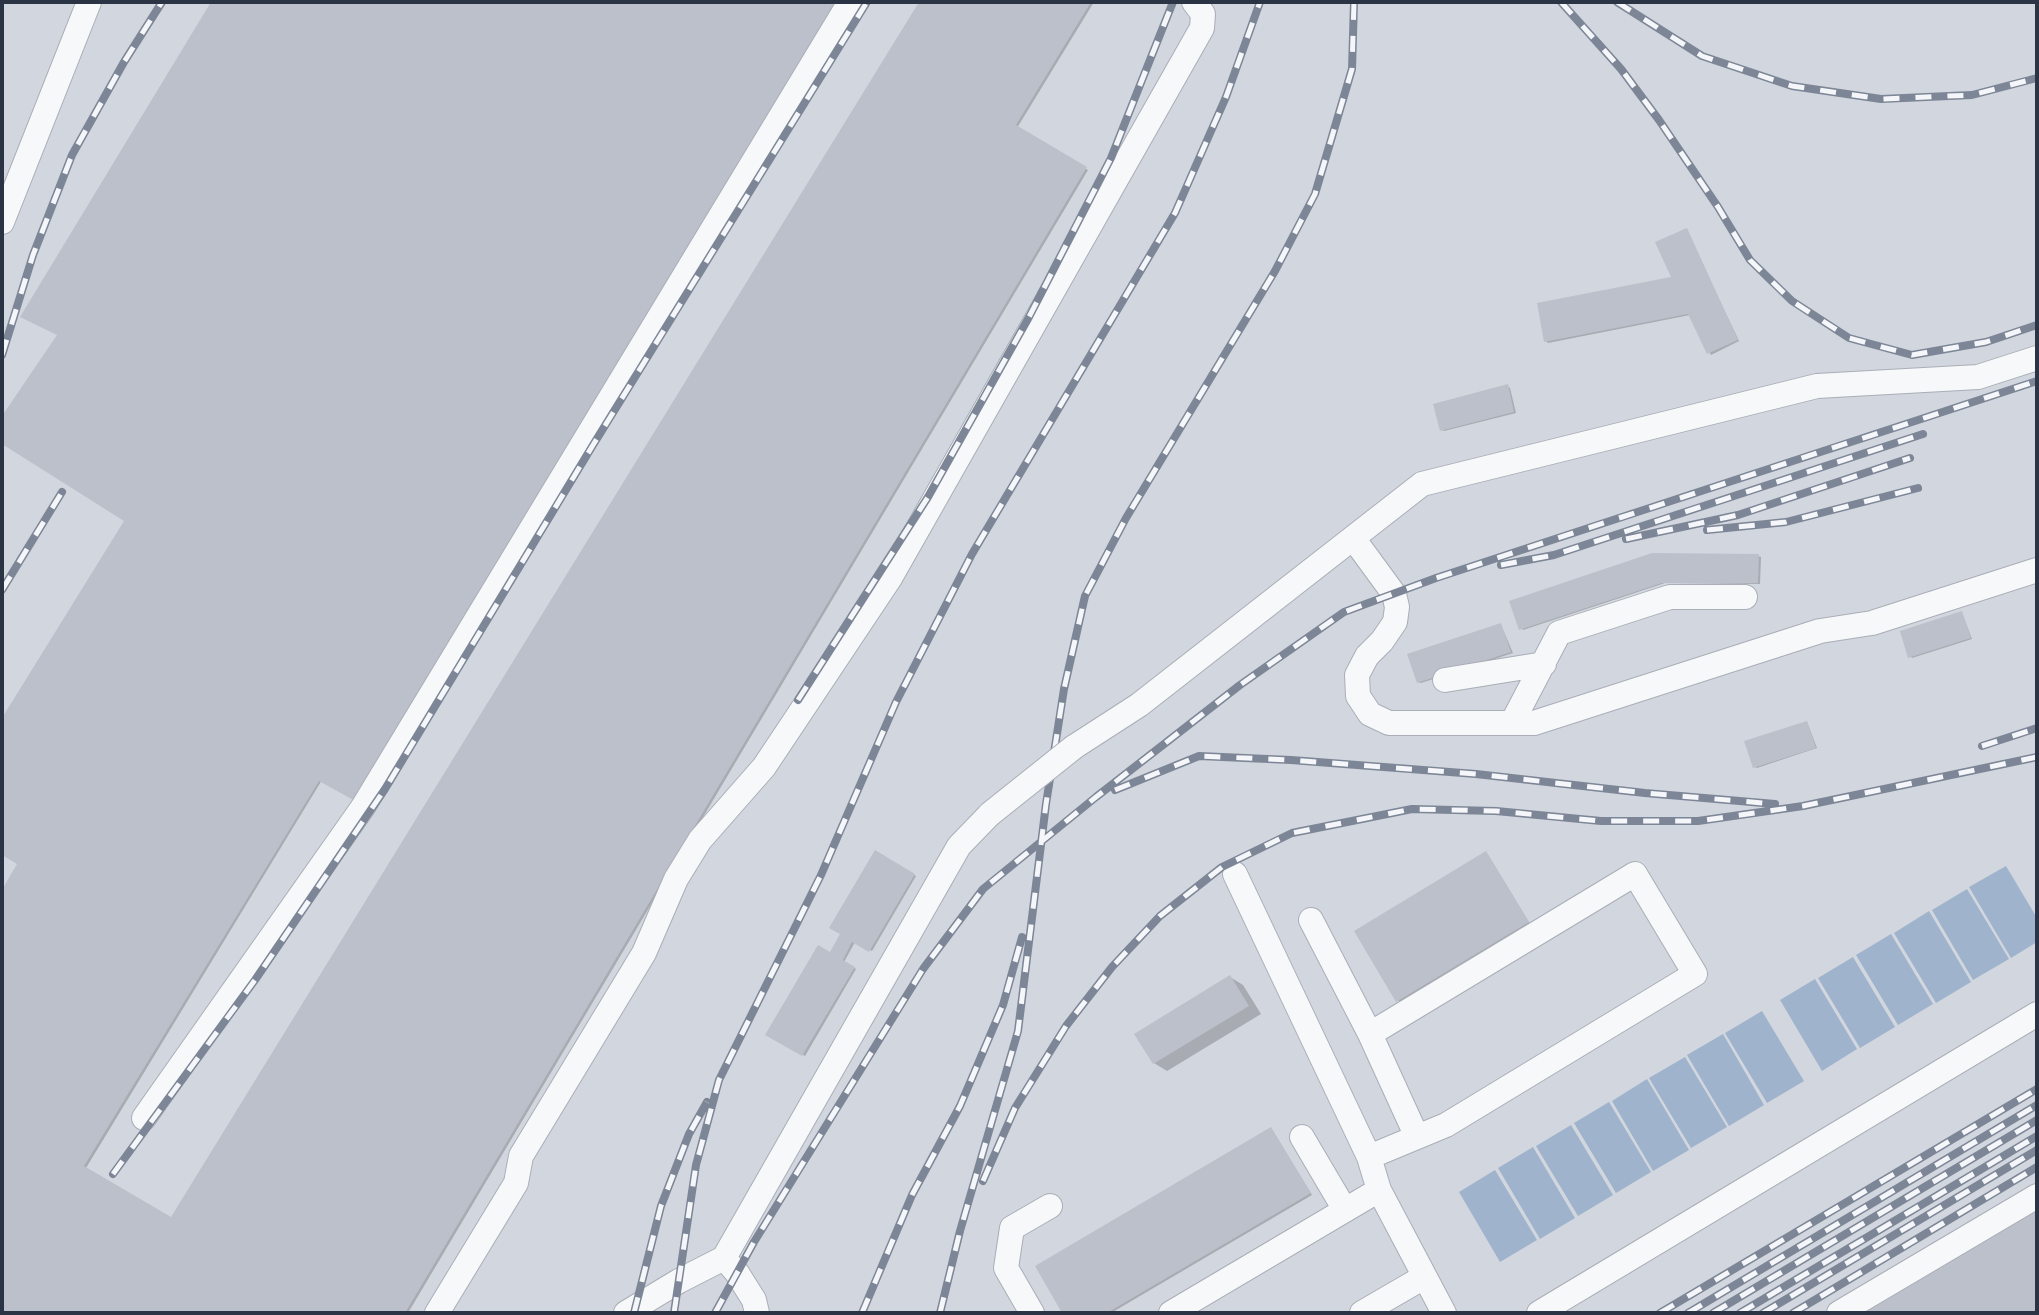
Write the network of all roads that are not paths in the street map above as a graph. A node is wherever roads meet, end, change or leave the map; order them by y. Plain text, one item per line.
1 (89, 2) edge
2 (850, 2) edge
3 (1194, 2) edge
4 (2, 222) edge
5 (2037, 358) edge
6 (1353, 538) junction
7 (2037, 570) edge
8 (1745, 597) dead end
9 (1544, 664) junction
10 (1445, 680) dead end
11 (1512, 723) junction
12 (1234, 874) dead end
13 (1311, 920) dead end
14 (2037, 1014) edge
15 (1370, 1034) junction
16 (145, 1118) dead end
17 (1302, 1137) dead end
18 (1417, 1137) junction
19 (1369, 1157) junction
20 (1379, 1190) junction
21 (2037, 1196) edge
22 (1050, 1206) dead end
23 (1345, 1210) junction
24 (724, 1258) junction
25 (1424, 1277) junction
26 (437, 1313) edge
27 (626, 1313) edge
28 (757, 1313) edge
29 (1032, 1313) edge
30 (1171, 1313) edge
31 (1362, 1313) edge
32 (1444, 1313) edge
33 (1539, 1313) edge
34 (1839, 1313) edge

1 - 4 lane
2 - 16 lane
3 - 26 lane
5 - 6 lane
6 - 11 lane
6 - 24 lane, bridge
7 - 11 lane
8 - 9 lane
9 - 10 lane
9 - 11 lane
12 - 19 lane
13 - 15 lane
14 - 33 lane
15 - 18 lane
15 - 18 lane
17 - 23 lane
18 - 19 lane
19 - 20 lane
20 - 23 lane
20 - 25 lane
21 - 34 lane
22 - 29 lane
23 - 30 lane
24 - 27 lane
24 - 28 lane
25 - 31 lane
25 - 32 lane

